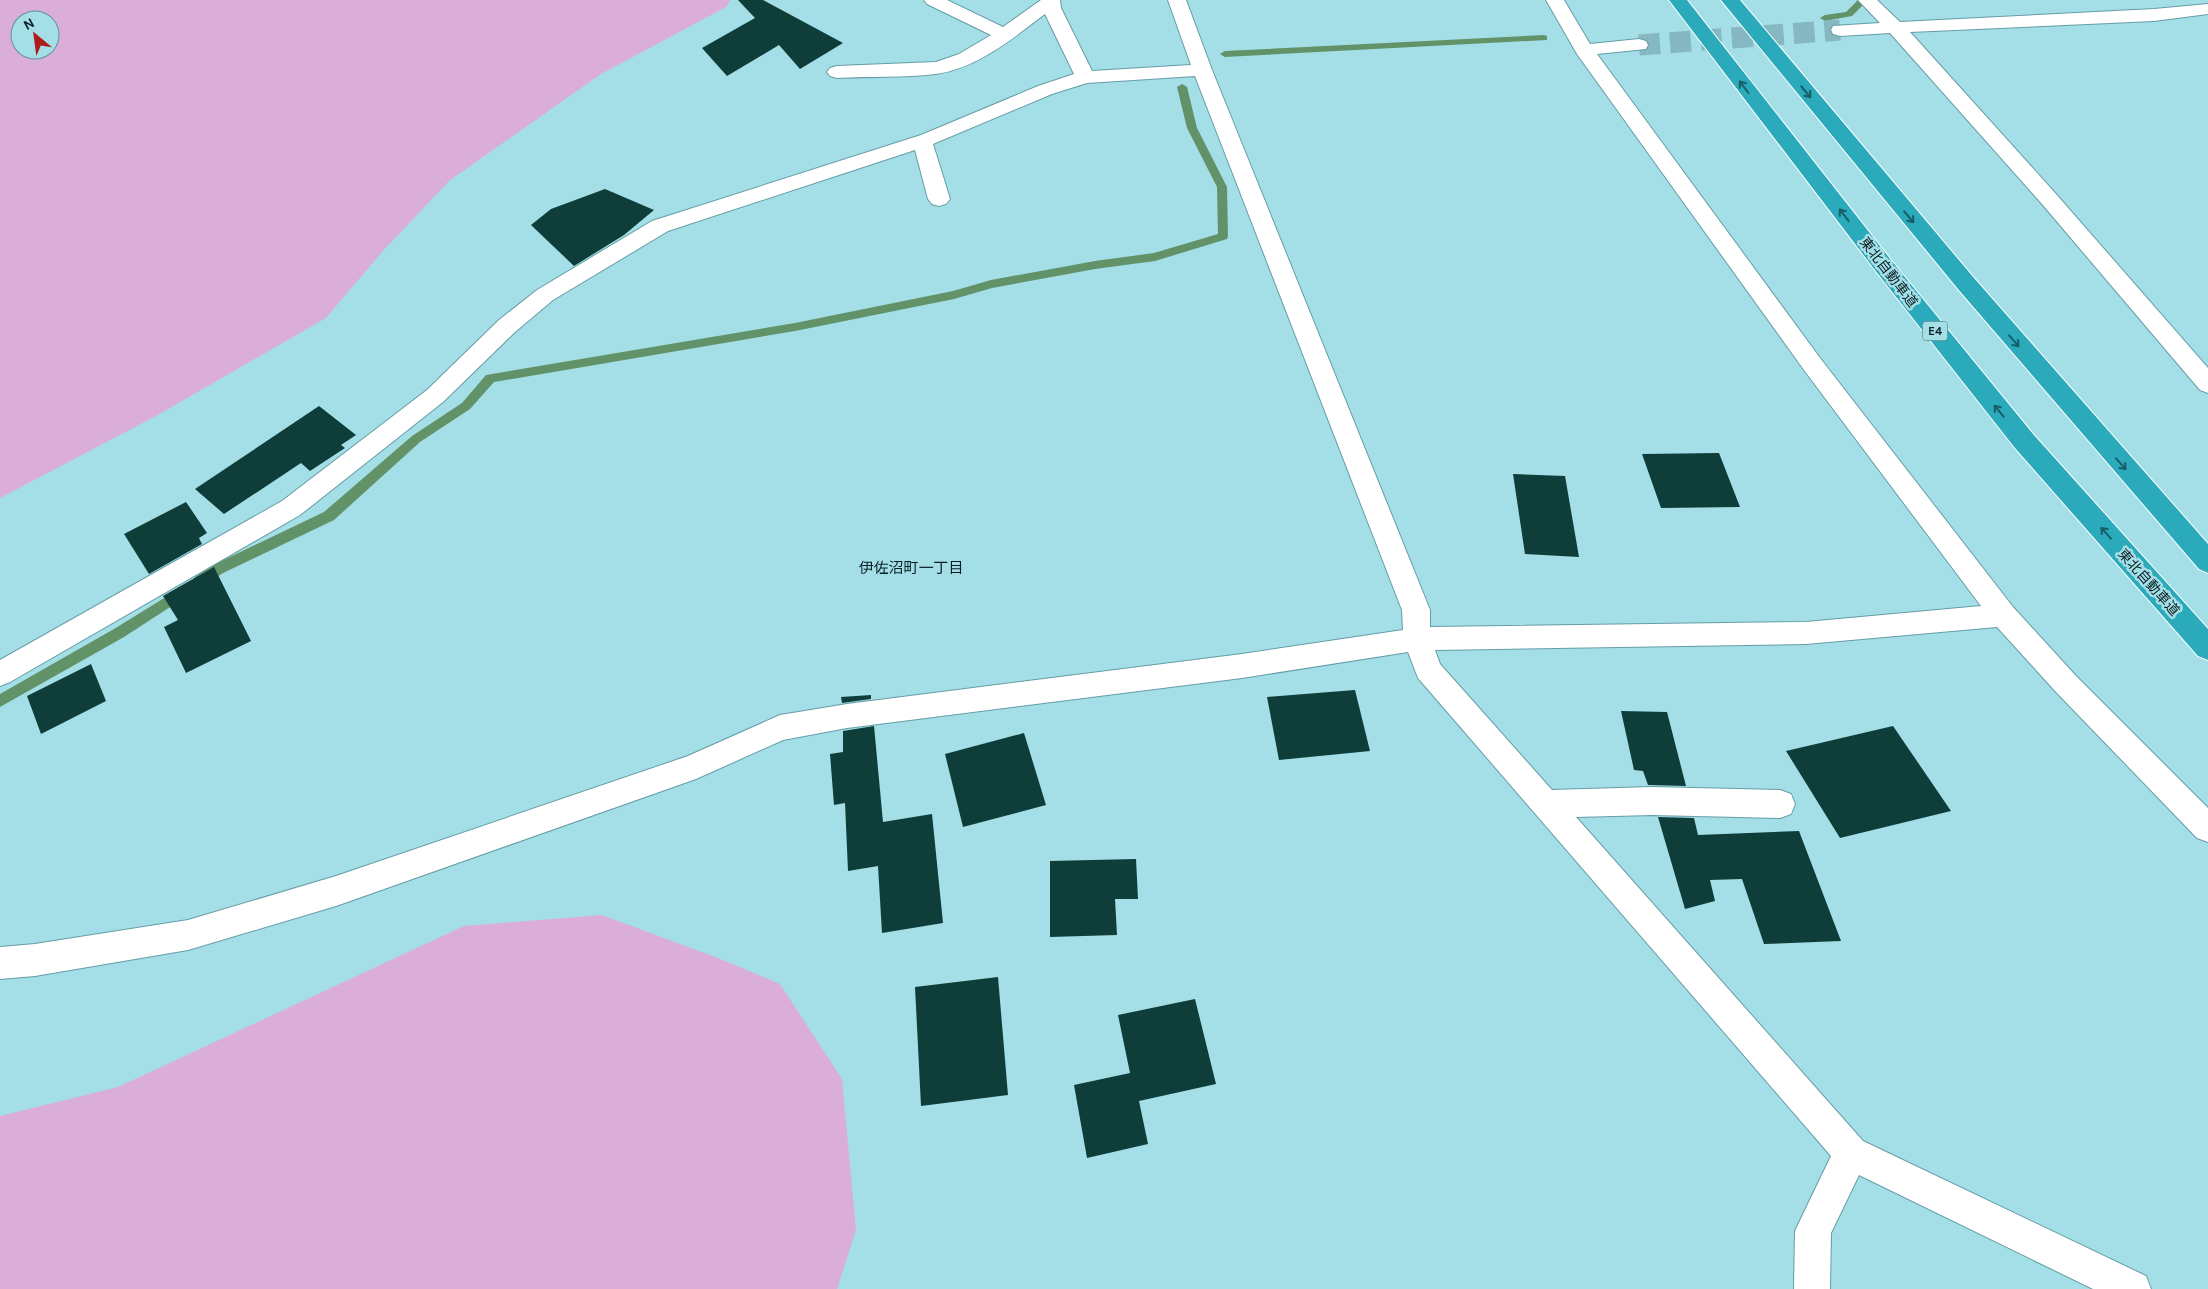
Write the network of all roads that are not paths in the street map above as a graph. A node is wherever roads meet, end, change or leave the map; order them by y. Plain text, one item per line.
1 (933, 0) edge
2 (1051, 0) edge
3 (1177, 0) edge
4 (1555, 0) edge
5 (1678, 0) edge
6 (1730, 0) edge
7 (1869, 2) edge
8 (2208, 10) edge
9 (1895, 27) junction
10 (1840, 30) tunnel mouth
11 (1003, 34) junction
12 (1639, 45) tunnel mouth
13 (1584, 50) junction
14 (1202, 70) junction
15 (837, 72) dead end
16 (1085, 77) junction
17 (922, 140) junction
18 (939, 199) dead end
19 (2208, 384) edge
20 (2208, 562) edge
21 (2003, 615) junction
22 (1416, 639) junction
23 (2208, 648) edge
24 (0, 674) edge
25 (1546, 804) junction
26 (1780, 804) dead end
27 (2208, 828) edge
28 (0, 963) edge
29 (1851, 1153) junction
30 (1812, 1289) edge
31 (2133, 1289) edge

1 - 11 street
2 - 11 street
2 - 16 street
3 - 14 street
4 - 13 street
23 -> 5 highway, 東北自動車道 / E4
6 -> 20 highway
7 - 9 street
8 - 9 street
9 - 10 street
9 - 19 street
11 - 15 street
12 - 13 street
13 - 21 street
14 - 16 street
14 - 22 street
16 - 17 street
17 - 18 street
17 - 24 street
21 - 22 street
21 - 27 street
22 - 25 street
22 - 28 street
25 - 26 street
25 - 29 street
29 - 30 street
29 - 31 street

